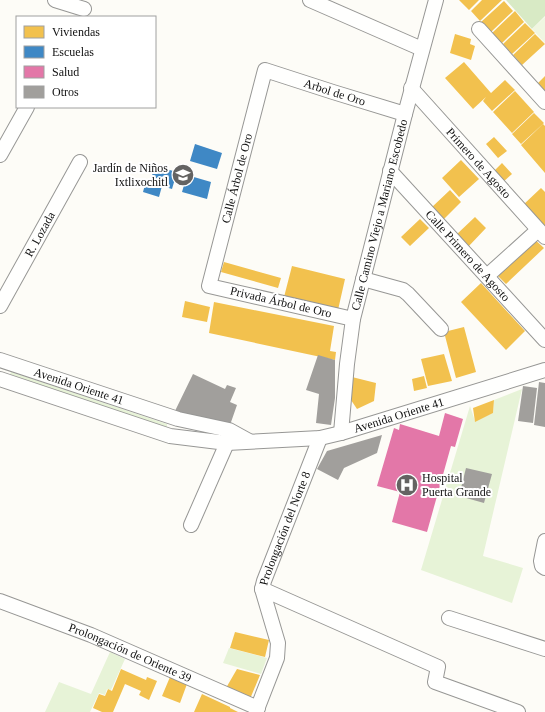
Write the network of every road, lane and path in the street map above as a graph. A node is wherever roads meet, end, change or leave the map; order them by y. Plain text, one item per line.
1 (55, 0) edge
2 (310, 0) edge
3 (436, 0) edge
4 (84, 9) edge
5 (479, 29) dead end
6 (422, 49) junction
7 (265, 70) joint
8 (411, 88) junction
9 (545, 102) edge
10 (26, 108) edge
11 (405, 114) junction
12 (0, 155) edge
13 (80, 162) dead end
14 (390, 171) junction
15 (542, 233) edge
16 (487, 276) junction
17 (363, 279) junction
18 (209, 286) joint
19 (0, 306) edge
20 (353, 319) junction
21 (441, 329) dead end
22 (545, 340) edge
23 (0, 360) edge
24 (545, 370) edge
25 (0, 379) edge
26 (341, 433) junction
27 (228, 436) junction
28 (320, 438) junction
29 (191, 525) dead end
30 (545, 540) edge
31 (545, 568) edge
32 (262, 589) junction
33 (0, 601) edge
34 (449, 618) dead end
35 (545, 649) edge
36 (257, 710) edge
37 (518, 712) edge

1 - 4 street
2 - 6 street
3 - 6 street, Calle Camino Viejo a Mariano Escobedo
5 - 9 street
6 - 8 street, Calle Camino Viejo a Mariano Escobedo
7 - 11 street, Arbol de Oro
7 - 18 street, Calle Árbol de Oro
8 - 11 street, Calle Camino Viejo a Mariano Escobedo
8 - 15 street, Primero de Agosto
10 - 12 street
11 - 14 street, Calle Camino Viejo a Mariano Escobedo
13 - 19 street, R. Lozada
14 - 16 street, Calle Primero de Agosto
14 - 17 street, Calle Camino Viejo a Mariano Escobedo
15 - 16 street
16 - 22 street, Calle Primero de Agosto
17 - 20 street, Calle Camino Viejo a Mariano Escobedo
17 - 21 street
18 - 20 street, Privada Árbol de Oro
20 - 26 street, Calle Camino Viejo a Mariano Escobedo
23 - 27 street, Avenida Oriente 41
24 - 26 street, Avenida Oriente 41
25 - 27 street, Avenida Oriente 41
26 - 28 street, Avenida Oriente 41
27 - 28 street, Avenida Oriente 41
27 - 29 street
28 - 32 street, Prolongación del Norte 8
30 - 31 street
32 - 36 street, Prolongación del Norte 8
32 - 37 street
33 - 36 street, Prolongación de Oriente 39
34 - 35 street

